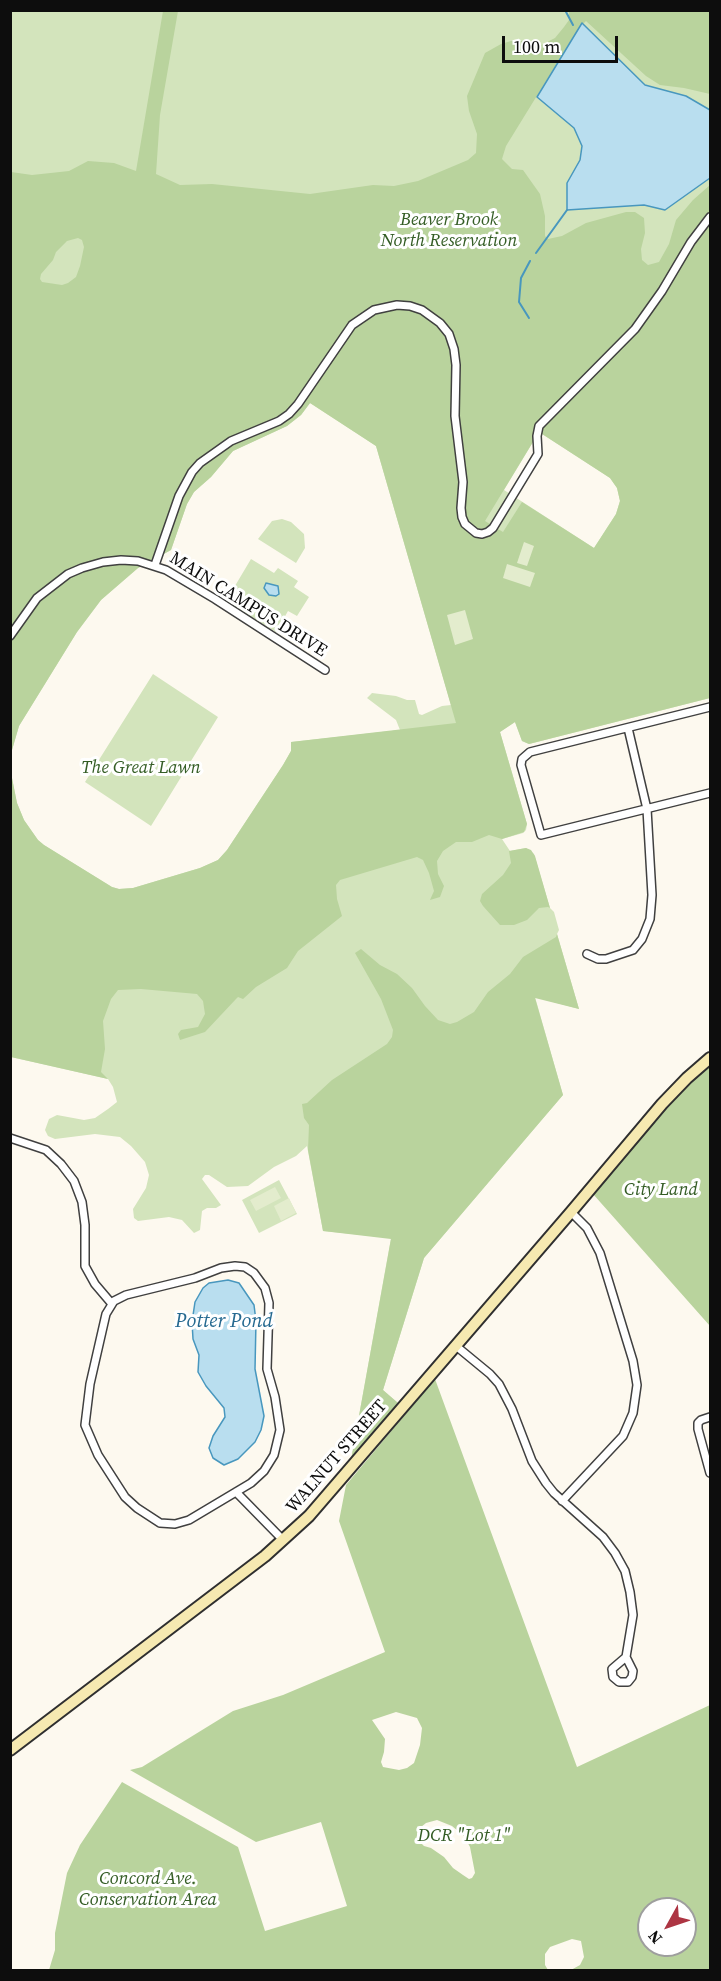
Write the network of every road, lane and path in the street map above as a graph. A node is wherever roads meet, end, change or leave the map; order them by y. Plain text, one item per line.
1 (711, 217) edge
2 (155, 565) junction
3 (10, 636) edge
4 (325, 670) dead end
5 (711, 707) edge
6 (628, 728) junction
7 (711, 794) edge
8 (648, 809) junction
9 (587, 954) dead end
10 (711, 1058) edge
11 (10, 1138) edge
12 (571, 1212) junction
13 (112, 1304) junction
14 (456, 1346) junction
15 (711, 1417) edge
16 (711, 1473) edge
17 (236, 1492) junction
18 (562, 1501) junction
19 (283, 1540) junction
20 (626, 1657) dead end
21 (10, 1750) edge

1 - 2 street
2 - 3 street
2 - 4 street, MAIN CAMPUS DRIVE
5 - 6 street
6 - 8 street
6 - 8 street
7 - 8 street
8 - 9 street
10 - 12 street, WALNUT STREET
11 - 13 street
12 - 14 street, WALNUT STREET
12 - 18 street
13 - 17 street
13 - 17 street
14 - 18 street
14 - 19 street, WALNUT STREET
15 - 16 street
17 - 19 street
18 - 20 street
19 - 21 street, WALNUT STREET

